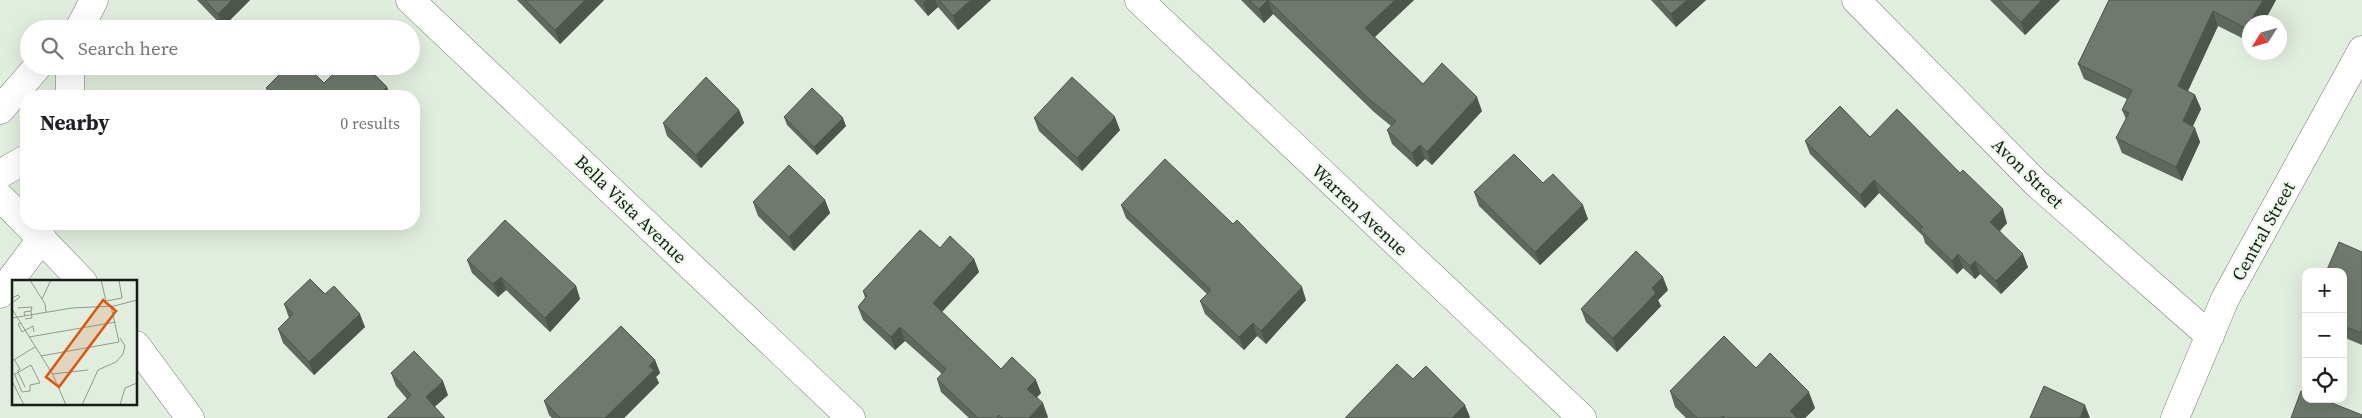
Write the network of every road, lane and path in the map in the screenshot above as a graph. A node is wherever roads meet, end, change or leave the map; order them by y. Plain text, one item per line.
1 (94, 0) edge
2 (410, 0) edge
3 (1138, 0) edge
4 (1856, 0) edge
5 (84, 20) edge
6 (2362, 50) edge
7 (30, 75) edge
8 (70, 75) edge
9 (70, 90) edge
10 (0, 110) edge
11 (20, 162) edge
12 (0, 174) edge
13 (0, 197) edge
14 (20, 216) edge
15 (31, 230) edge
16 (34, 230) edge
17 (81, 280) edge
18 (0, 294) edge
19 (2210, 336) junction
20 (138, 348) edge
21 (190, 418) edge
22 (851, 418) edge
23 (1582, 418) edge
24 (2175, 418) edge

1 - 5 street
2 - 22 street, Bella Vista Avenue
3 - 23 street, Warren Avenue
4 - 19 street, Avon Street
6 - 19 street, Central Street
7 - 10 street
8 - 9 street
11 - 12 street
13 - 14 street
15 - 18 street
16 - 17 street
19 - 24 street, Central Street
20 - 21 street

